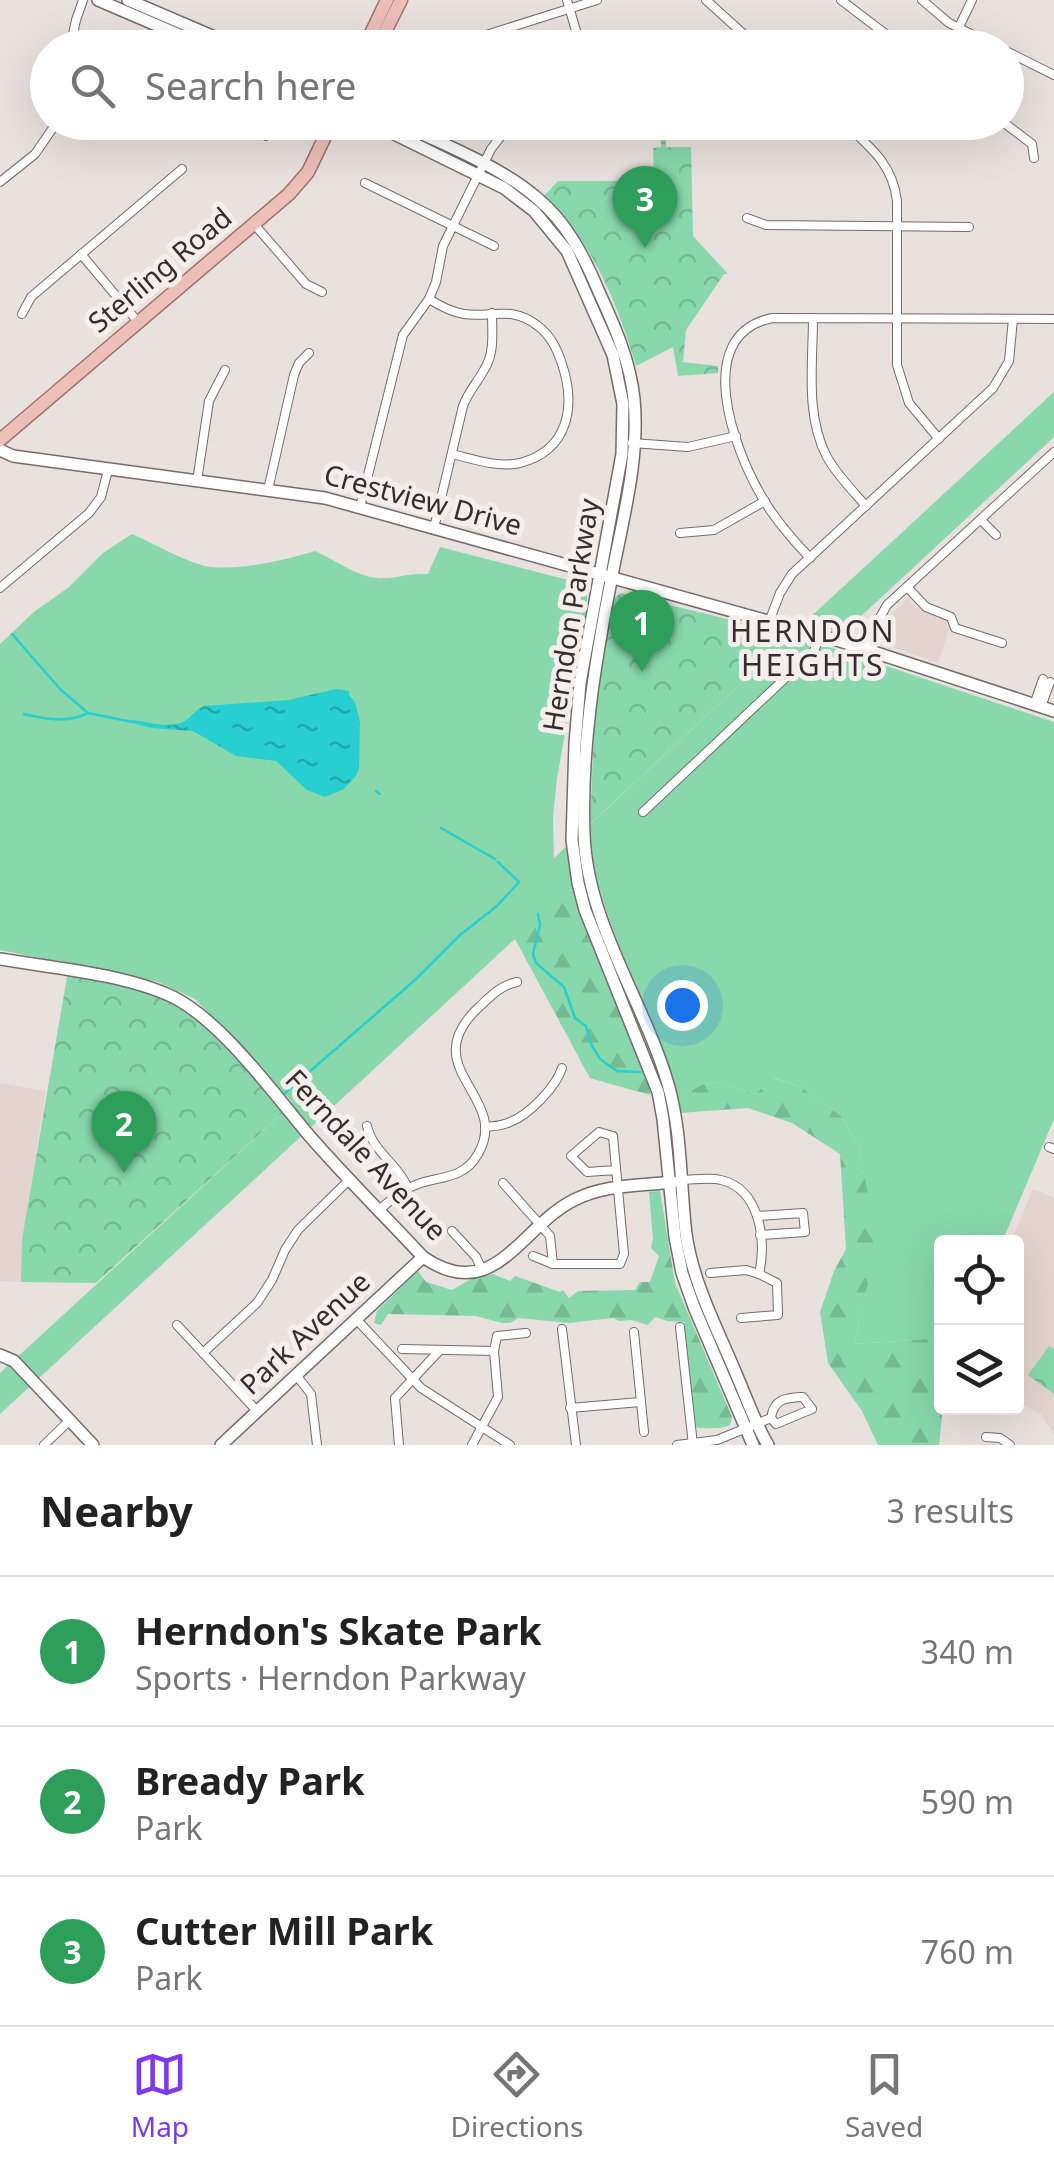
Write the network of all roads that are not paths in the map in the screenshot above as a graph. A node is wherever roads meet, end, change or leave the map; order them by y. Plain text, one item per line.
1 (83, 0) edge
2 (98, 0) edge
3 (128, 0) edge
4 (387, 0) edge
5 (401, 0) edge
6 (597, 0) edge
7 (706, 0) edge
8 (841, 0) edge
9 (922, 0) edge
10 (972, 0) edge
11 (568, 4) edge
12 (958, 27) junction
13 (74, 30) edge
14 (168, 30) edge
15 (198, 30) edge
16 (373, 30) edge
17 (386, 30) edge
18 (496, 30) edge
19 (576, 30) edge
20 (739, 30) edge
21 (880, 30) edge
22 (964, 30) edge
23 (1024, 61) edge
24 (1054, 75) edge
25 (1024, 138) edge
26 (45, 140) edge
27 (323, 140) edge
28 (412, 140) edge
29 (429, 140) edge
30 (497, 140) edge
31 (864, 140) edge
32 (1034, 158) dead end
33 (182, 169) dead end
34 (481, 170) junction
35 (0, 182) edge
36 (365, 182) dead end
37 (747, 218) dead end
38 (254, 224) junction
39 (453, 226) junction
40 (897, 226) junction
41 (969, 227) dead end
42 (494, 246) dead end
43 (81, 254) junction
44 (322, 292) dead end
45 (429, 300) junction
46 (492, 313) junction
47 (22, 314) dead end
48 (813, 318) junction
49 (896, 319) junction
50 (1013, 319) junction
51 (1054, 319) edge
52 (138, 322) junction
53 (309, 353) dead end
54 (225, 370) dead end
55 (736, 436) junction
56 (939, 438) junction
57 (0, 440) edge
58 (629, 443) junction
59 (0, 450) edge
60 (1054, 452) edge
61 (452, 454) junction
62 (1046, 459) junction
63 (1054, 468) edge
64 (108, 470) junction
65 (196, 481) junction
66 (268, 490) junction
67 (764, 502) junction
68 (866, 506) junction
69 (360, 507) junction
70 (981, 520) junction
71 (434, 528) junction
72 (680, 534) dead end
73 (996, 535) dead end
74 (810, 558) junction
75 (606, 577) junction
76 (907, 587) junction
77 (0, 588) edge
78 (769, 622) junction
79 (820, 636) junction
80 (1002, 643) dead end
81 (866, 650) junction
82 (1046, 681) dead end
83 (1043, 708) edge
84 (642, 812) dead end
85 (0, 959) edge
86 (518, 982) dead end
87 (562, 1068) dead end
88 (367, 1126) dead end
89 (485, 1126) junction
90 (616, 1170) junction
91 (350, 1179) junction
92 (675, 1181) junction
93 (503, 1183) dead end
94 (618, 1187) junction
95 (408, 1188) junction
96 (379, 1210) junction
97 (757, 1216) junction
98 (541, 1224) junction
99 (452, 1231) dead end
100 (760, 1235) junction
101 (533, 1256) dead end
102 (423, 1257) junction
103 (553, 1264) junction
104 (482, 1270) junction
105 (710, 1274) dead end
106 (759, 1274) junction
107 (740, 1318) dead end
108 (356, 1320) junction
109 (176, 1324) dead end
110 (680, 1327) dead end
111 (562, 1329) dead end
112 (634, 1332) dead end
113 (526, 1334) dead end
114 (402, 1349) dead end
115 (440, 1350) junction
116 (494, 1351) junction
117 (203, 1353) junction
118 (0, 1356) edge
119 (296, 1375) junction
120 (412, 1379) junction
121 (640, 1402) junction
122 (570, 1408) junction
123 (257, 1411) junction
124 (771, 1418) junction
125 (70, 1420) junction
126 (481, 1425) junction
127 (752, 1426) junction
128 (644, 1432) dead end
129 (986, 1437) dead end
130 (692, 1444) edge
131 (44, 1445) edge
132 (92, 1445) edge
133 (221, 1445) edge
134 (317, 1445) edge
135 (399, 1445) edge
136 (472, 1445) edge
137 (510, 1445) edge
138 (576, 1445) edge
139 (678, 1445) edge
140 (753, 1445) edge
141 (768, 1445) edge
142 (1010, 1445) edge

1 - 13 street
2 - 14 main road
3 - 15 main road
4 - 16 main road
5 - 17 main road
6 - 11 street
7 - 20 street
8 - 21 street
9 - 12 street
10 - 12 street
11 - 18 street
11 - 19 street
12 - 22 street
23 - 24 street
25 - 32 street
26 - 35 street
27 - 38 main road, Sterling Road
28 - 34 main road, Herndon Parkway
29 - 34 main road, Herndon Parkway
30 - 34 street
31 - 40 street
33 - 43 street
34 - 39 street
34 - 58 main road, Herndon Parkway
36 - 39 street
37 - 40 street
38 - 44 street
38 - 52 main road, Sterling Road
39 - 42 street
39 - 45 street
40 - 41 street
40 - 49 street
43 - 47 street
43 - 52 street
45 - 46 street
45 - 69 street
46 - 61 street
46 - 61 street
48 - 49 street
48 - 55 street
48 - 68 street
49 - 50 street
49 - 56 street
50 - 51 street
50 - 56 street
52 - 57 main road, Sterling Road
53 - 66 street
54 - 65 street
55 - 58 street
55 - 67 street
56 - 68 street
58 - 75 main road, Herndon Parkway
59 - 64 main road, Crestview Drive
60 - 62 street
61 - 71 street
62 - 63 street
62 - 70 street
64 - 65 main road, Crestview Drive
64 - 77 street
65 - 66 main road, Crestview Drive
66 - 69 main road, Crestview Drive
67 - 72 street
67 - 74 street
68 - 74 street
69 - 71 main road, Crestview Drive
70 - 73 street
70 - 76 street
71 - 75 main road, Crestview Drive
74 - 78 street
75 - 78 main road, Crestview Drive
75 - 92 main road, Herndon Parkway
76 - 80 street
76 - 81 street
78 - 79 main road, Crestview Drive
79 - 81 main road, Crestview Drive
79 - 84 street
81 - 83 main road, Crestview Drive
82 - 83 street
85 - 91 main road, Ferndale Avenue
86 - 89 street
87 - 89 street
88 - 95 street
89 - 95 street
90 - 90 street
90 - 94 street
91 - 96 main road, Ferndale Avenue
91 - 117 street
92 - 94 main road
92 - 97 street
92 - 127 main road, Herndon Parkway
93 - 98 street
94 - 98 main road
94 - 103 street
95 - 96 street
96 - 102 main road, Ferndale Avenue
97 - 100 street
97 - 100 street
98 - 103 street
98 - 104 main road
99 - 104 street
100 - 106 street
101 - 103 street
102 - 104 main road, Ferndale Avenue
102 - 108 main road, Park Avenue
105 - 106 street
106 - 107 street
108 - 119 main road, Park Avenue
108 - 120 street
109 - 117 street
110 - 130 street
111 - 122 street
112 - 121 street
113 - 116 street
114 - 115 street
115 - 116 street
115 - 120 street
116 - 126 street
117 - 123 street
118 - 125 main road
119 - 123 main road, Park Avenue
119 - 134 street
120 - 126 street
120 - 135 street
121 - 122 street
121 - 128 street
122 - 138 street
123 - 133 main road, Park Avenue
124 - 124 street
124 - 127 street
125 - 131 street
125 - 132 main road
126 - 136 street
126 - 137 street
127 - 130 street
127 - 140 main road, Herndon Parkway
127 - 141 main road, Herndon Parkway
129 - 142 street
130 - 139 street

